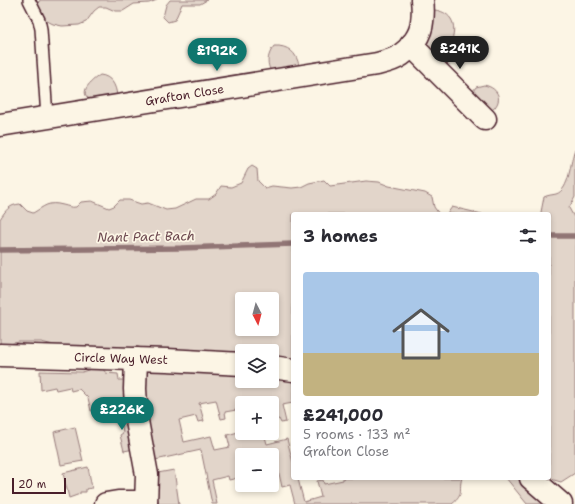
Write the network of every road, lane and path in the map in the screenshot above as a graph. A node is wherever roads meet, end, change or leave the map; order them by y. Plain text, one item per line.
1 (29, 0) edge
2 (422, 0) edge
3 (411, 45) junction
4 (47, 117) junction
5 (484, 119) dead end
6 (0, 125) edge
7 (0, 355) edge
8 (136, 359) junction
9 (235, 363) edge
10 (279, 369) edge
11 (291, 370) edge
12 (533, 480) edge
13 (146, 503) edge
14 (106, 504) edge
15 (561, 504) edge

1 - 4 lane
2 - 3 street, Grafton Close
3 - 4 street, Grafton Close
3 - 5 street
4 - 6 street, Grafton Close
7 - 8 street, Circle Way West
8 - 9 street, Circle Way West
8 - 13 street
10 - 11 street
12 - 15 street
13 - 14 street

